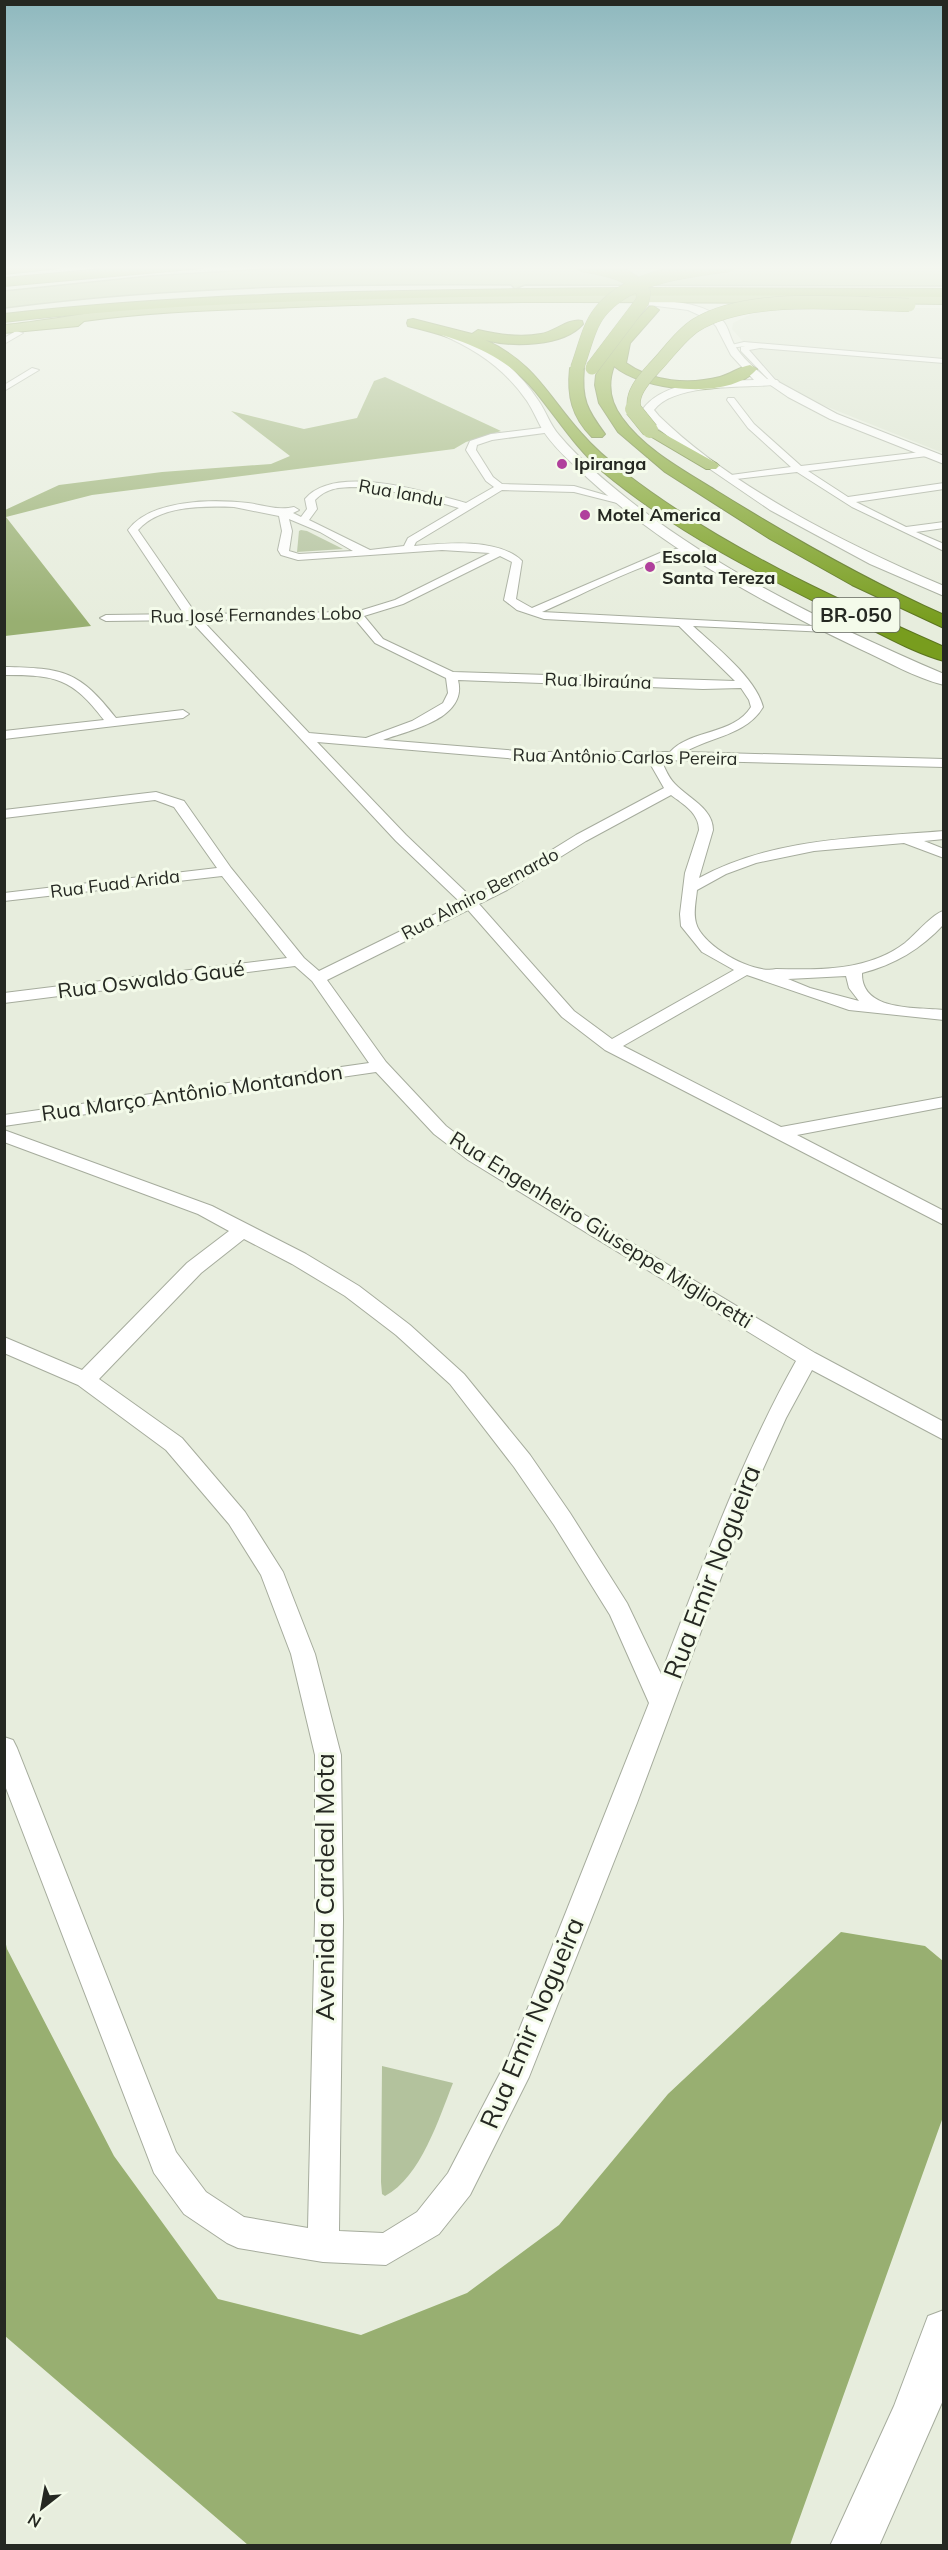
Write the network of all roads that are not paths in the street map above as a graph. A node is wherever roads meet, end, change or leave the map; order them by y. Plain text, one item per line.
1 (519, 384) edge
2 (536, 384) edge
3 (574, 384) edge
4 (587, 384) edge
5 (602, 384) edge
6 (640, 384) edge
7 (758, 384) edge
8 (771, 384) edge
9 (557, 389) dead end
10 (731, 400) dead end
11 (562, 418) junction
12 (549, 430) junction
13 (607, 443) dead end
14 (927, 453) junction
15 (944, 461) edge
16 (711, 466) junction
17 (799, 470) junction
18 (731, 478) junction
19 (650, 479) dead end
20 (944, 486) edge
21 (500, 487) junction
22 (847, 500) junction
23 (626, 504) junction
24 (311, 505) junction
25 (466, 507) junction
26 (669, 511) junction
27 (283, 513) junction
28 (306, 522) junction
29 (944, 525) edge
30 (286, 529) junction
31 (903, 531) junction
32 (788, 543) junction
33 (944, 548) edge
34 (411, 549) junction
35 (690, 549) junction
36 (500, 552) junction
37 (369, 553) junction
38 (944, 592) edge
39 (944, 603) edge
40 (532, 612) junction
41 (357, 615) junction
42 (193, 617) junction
43 (106, 618) dead end
44 (944, 622) edge
45 (684, 624) junction
46 (828, 629) junction
47 (944, 635) edge
48 (944, 648) edge
49 (944, 655) edge
50 (944, 669) edge
51 (4, 671) edge
52 (451, 676) junction
53 (944, 680) edge
54 (744, 684) junction
55 (183, 714) dead end
56 (113, 723) junction
57 (4, 735) edge
58 (306, 737) junction
59 (367, 741) junction
60 (324, 756) junction
61 (653, 756) junction
62 (674, 756) junction
63 (944, 763) edge
64 (672, 789) junction
65 (4, 814) edge
66 (944, 835) edge
67 (905, 838) junction
68 (711, 853) junction
69 (944, 854) edge
70 (746, 860) junction
71 (226, 871) junction
72 (692, 887) junction
73 (4, 897) edge
74 (470, 903) junction
75 (944, 915) edge
76 (298, 961) junction
77 (745, 970) junction
78 (854, 971) junction
79 (762, 974) junction
80 (318, 978) junction
81 (4, 998) edge
82 (886, 1010) junction
83 (944, 1015) edge
84 (610, 1046) junction
85 (380, 1066) junction
86 (944, 1102) edge
87 (4, 1121) edge
88 (779, 1133) junction
89 (4, 1135) edge
90 (944, 1219) edge
91 (243, 1230) junction
92 (4, 1344) edge
93 (808, 1358) junction
94 (85, 1380) junction
95 (944, 1432) edge
96 (661, 1702) junction
97 (4, 1748) edge
98 (323, 2246) junction
99 (944, 2332) edge
100 (854, 2546) edge

1 - 12 main road
2 - 11 highway
3 - 13 highway
4 - 47 highway
5 - 32 highway
6 - 16 highway, bridge
7 - 16 main road
8 - 14 street
9 - 11 highway
10 - 17 street
11 - 26 highway, BR-050
12 - 21 street
12 - 23 main road
14 - 15 street
14 - 17 street
16 - 18 main road
17 - 18 street
17 - 22 street
18 - 38 main road
19 - 48 highway
20 - 22 street
21 - 23 street
21 - 25 street
22 - 31 street
23 - 35 main road
24 - 25 street, Rua Iandu
24 - 27 street
24 - 28 street, Rua Iandu
25 - 34 street
26 - 49 highway, BR-050
26 - 50 highway
27 - 28 street
27 - 30 street
27 - 42 street
28 - 30 street
28 - 37 street
29 - 31 street
30 - 37 street
31 - 33 street
32 - 39 highway
32 - 44 highway
34 - 36 street
34 - 37 street
35 - 40 street
35 - 46 main road
36 - 40 street
36 - 41 street, Rua José Fernandes Lobo
40 - 45 street
41 - 42 street, Rua José Fernandes Lobo
41 - 52 street
42 - 43 street, Rua José Fernandes Lobo
42 - 58 street
45 - 46 street
45 - 54 street
46 - 53 main road
51 - 56 street
52 - 54 street, Rua Ibiraúna
52 - 59 street
54 - 62 street
55 - 56 street
56 - 57 street
58 - 59 street, Rua Antônio Carlos Pereira
58 - 60 street
59 - 60 street
59 - 61 street, Rua Antônio Carlos Pereira
60 - 74 street
61 - 62 street, Rua Antônio Carlos Pereira
61 - 64 street
62 - 63 street, Rua Antônio Carlos Pereira
64 - 68 street
64 - 74 street, Rua Almiro Bernardo
65 - 71 street, Rua Engenheiro Giuseppe Miglioretti
66 - 67 street
67 - 69 street
67 - 70 street
68 - 70 street
68 - 72 street
70 - 72 street
71 - 73 street, Rua Fuad Arida
71 - 76 street, Rua Engenheiro Giuseppe Miglioretti
72 - 77 street
74 - 80 street, Rua Almiro Bernardo
74 - 84 street
75 - 78 street
76 - 80 street, Rua Engenheiro Giuseppe Miglioretti
76 - 81 street, Rua Oswaldo Gaué
77 - 79 street
77 - 84 street
78 - 79 street
78 - 82 street
79 - 82 street
80 - 85 street, Rua Engenheiro Giuseppe Miglioretti
82 - 83 street
84 - 88 street
85 - 87 street, Rua Março Antônio Montandon
85 - 93 street, Rua Engenheiro Giuseppe Miglioretti
86 - 88 street
88 - 90 street
89 - 91 street
91 - 94 street
91 - 96 street
92 - 94 street, Avenida Cardeal Mota
93 - 95 street, Rua Engenheiro Giuseppe Miglioretti
93 - 96 street, Rua Emir Nogueira
94 - 98 street, Avenida Cardeal Mota
96 - 98 street, Rua Emir Nogueira
97 - 98 street, Rua Emir Nogueira
99 - 100 main road

